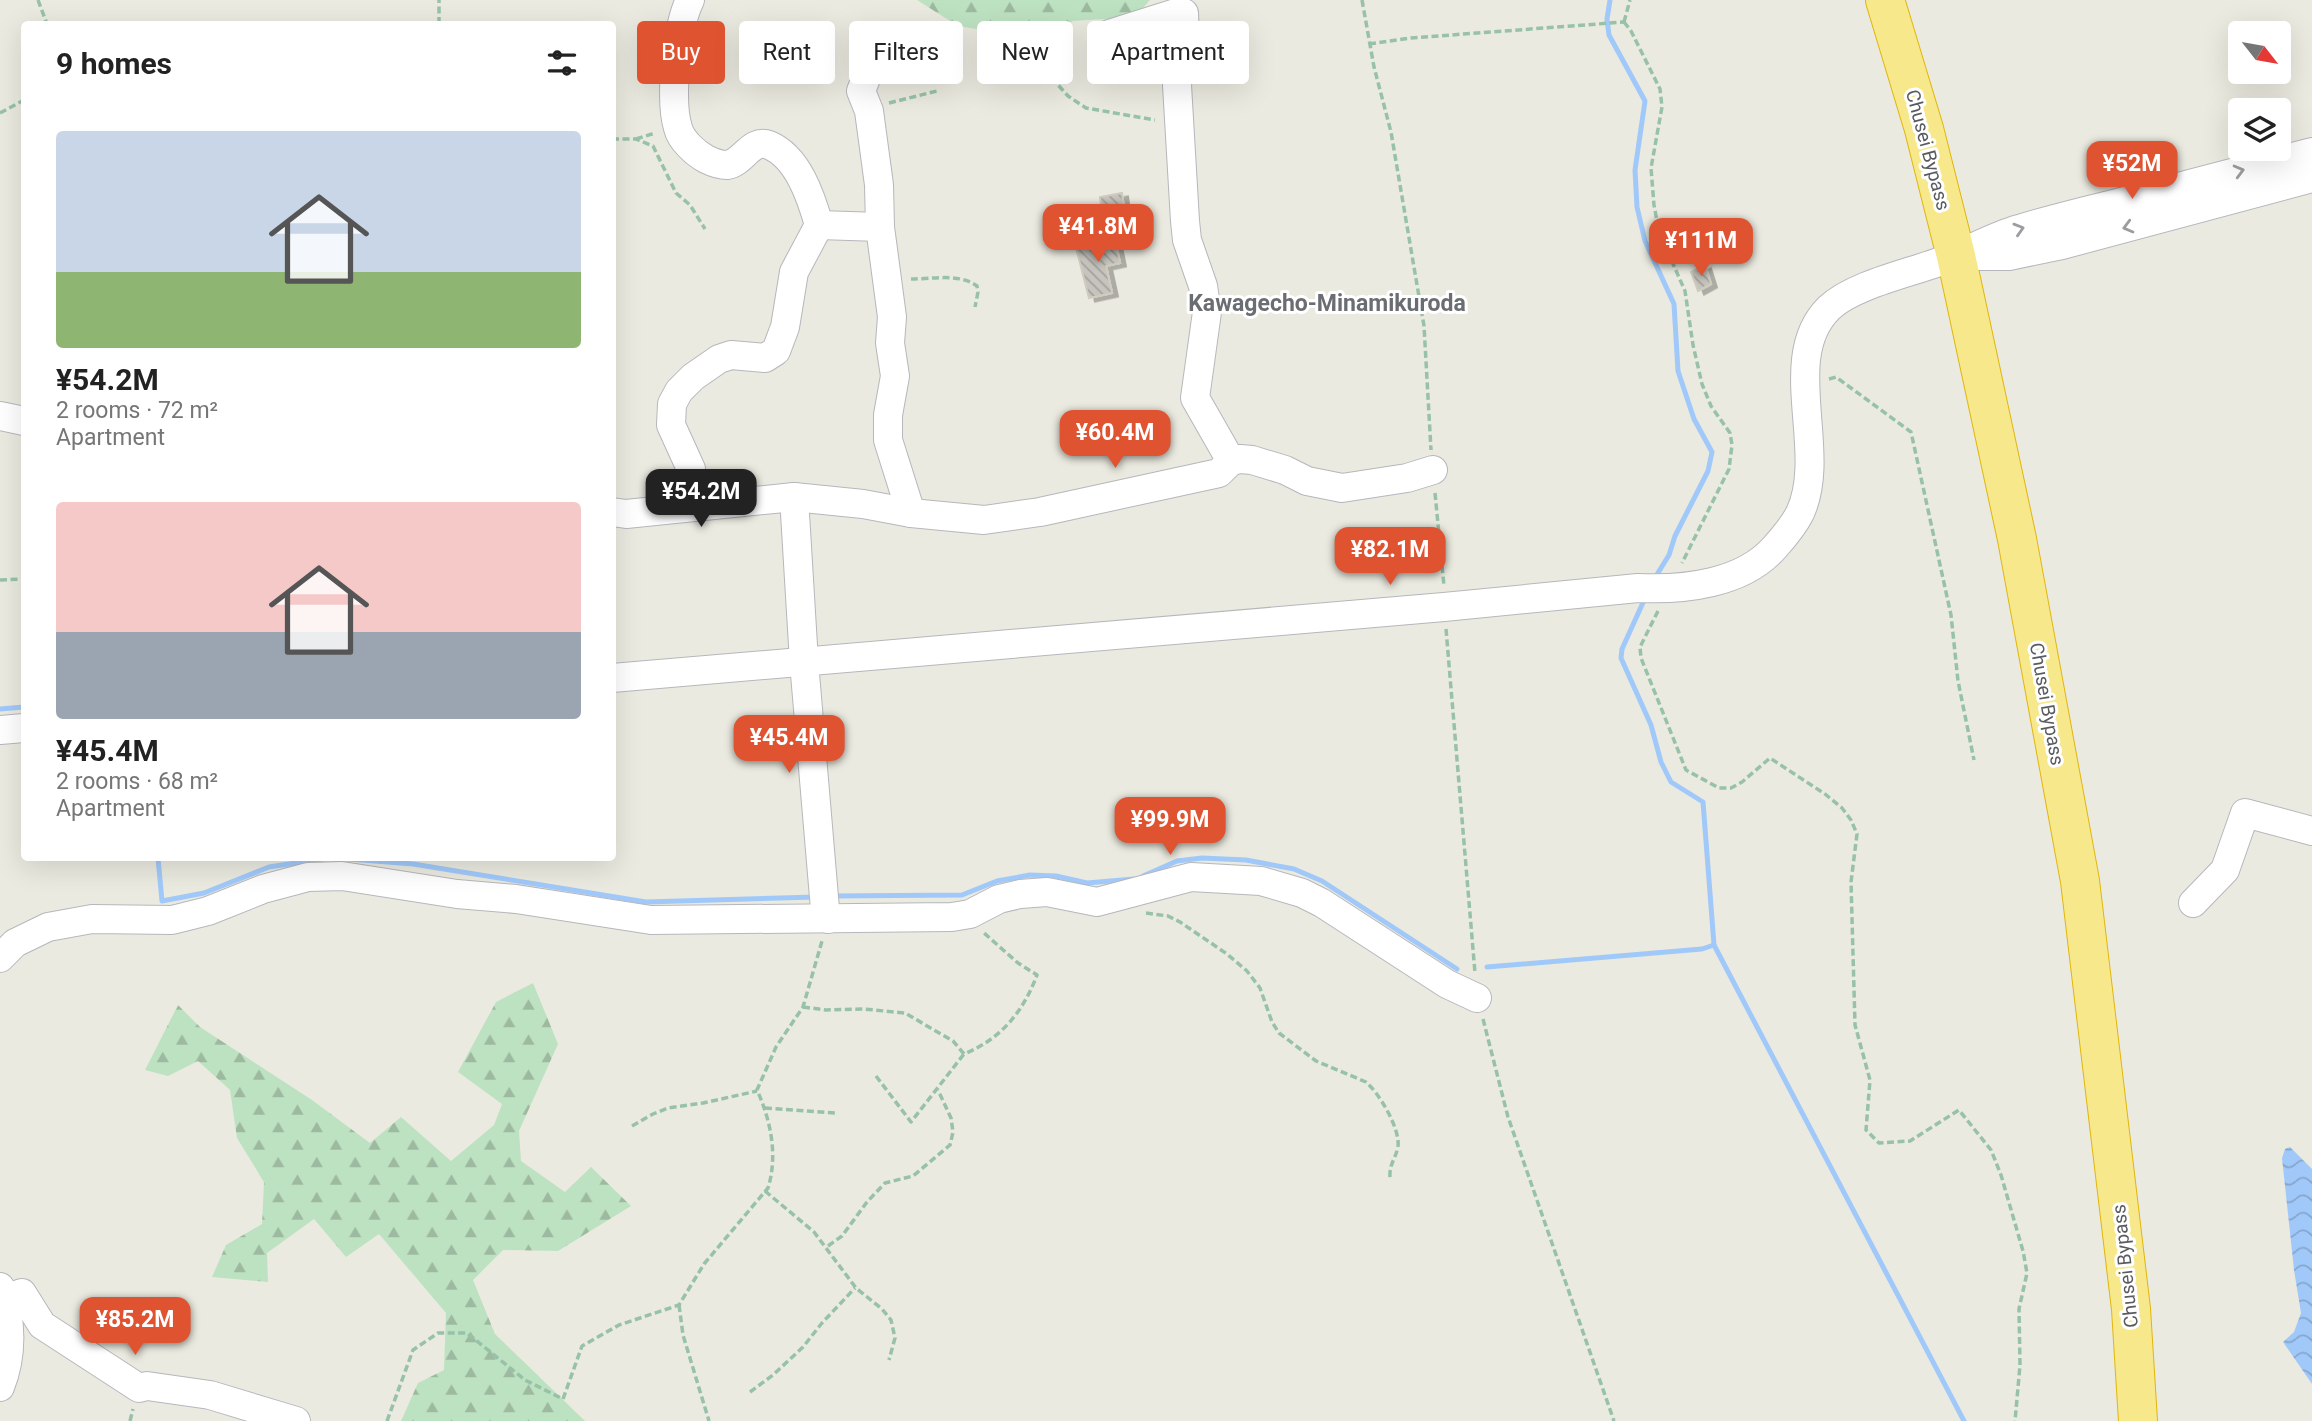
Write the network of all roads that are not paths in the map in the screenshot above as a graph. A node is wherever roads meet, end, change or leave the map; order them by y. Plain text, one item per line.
1 (691, 0) edge
2 (1885, 0) edge
3 (1150, 21) edge
4 (1184, 21) edge
5 (863, 84) edge
6 (1177, 84) edge
7 (2312, 152) edge
8 (2312, 178) edge
9 (819, 225) junction
10 (880, 227) junction
11 (1956, 256) junction
12 (0, 416) edge
13 (21, 420) edge
14 (1231, 461) junction
15 (1433, 470) road end
16 (794, 497) junction
17 (694, 505) junction
18 (616, 513) edge
19 (911, 513) junction
20 (804, 662) junction
21 (616, 677) edge
22 (21, 728) edge
23 (0, 730) edge
24 (2312, 831) edge
25 (2193, 903) dead end
26 (826, 904) junction
27 (0, 958) edge
28 (1477, 998) road end
29 (2, 1293) edge
30 (0, 1387) edge
31 (296, 1421) edge
32 (2138, 1421) edge

1 - 9 street
2 - 11 highway, Chusei Bypass
3 - 4 street
5 - 10 street
6 - 14 street
11 -> 7 street
8 -> 11 street
9 - 10 street
9 - 17 street
10 - 19 street
11 - 20 street
11 - 32 highway, Chusei Bypass
12 - 13 street
14 - 15 street
14 - 19 street
16 - 17 street
16 - 19 street
16 - 20 street
17 - 18 street
20 - 21 street
20 - 26 street
22 - 23 street
24 - 25 street
26 - 27 street
26 - 28 street
29 - 30 street
29 - 31 street

